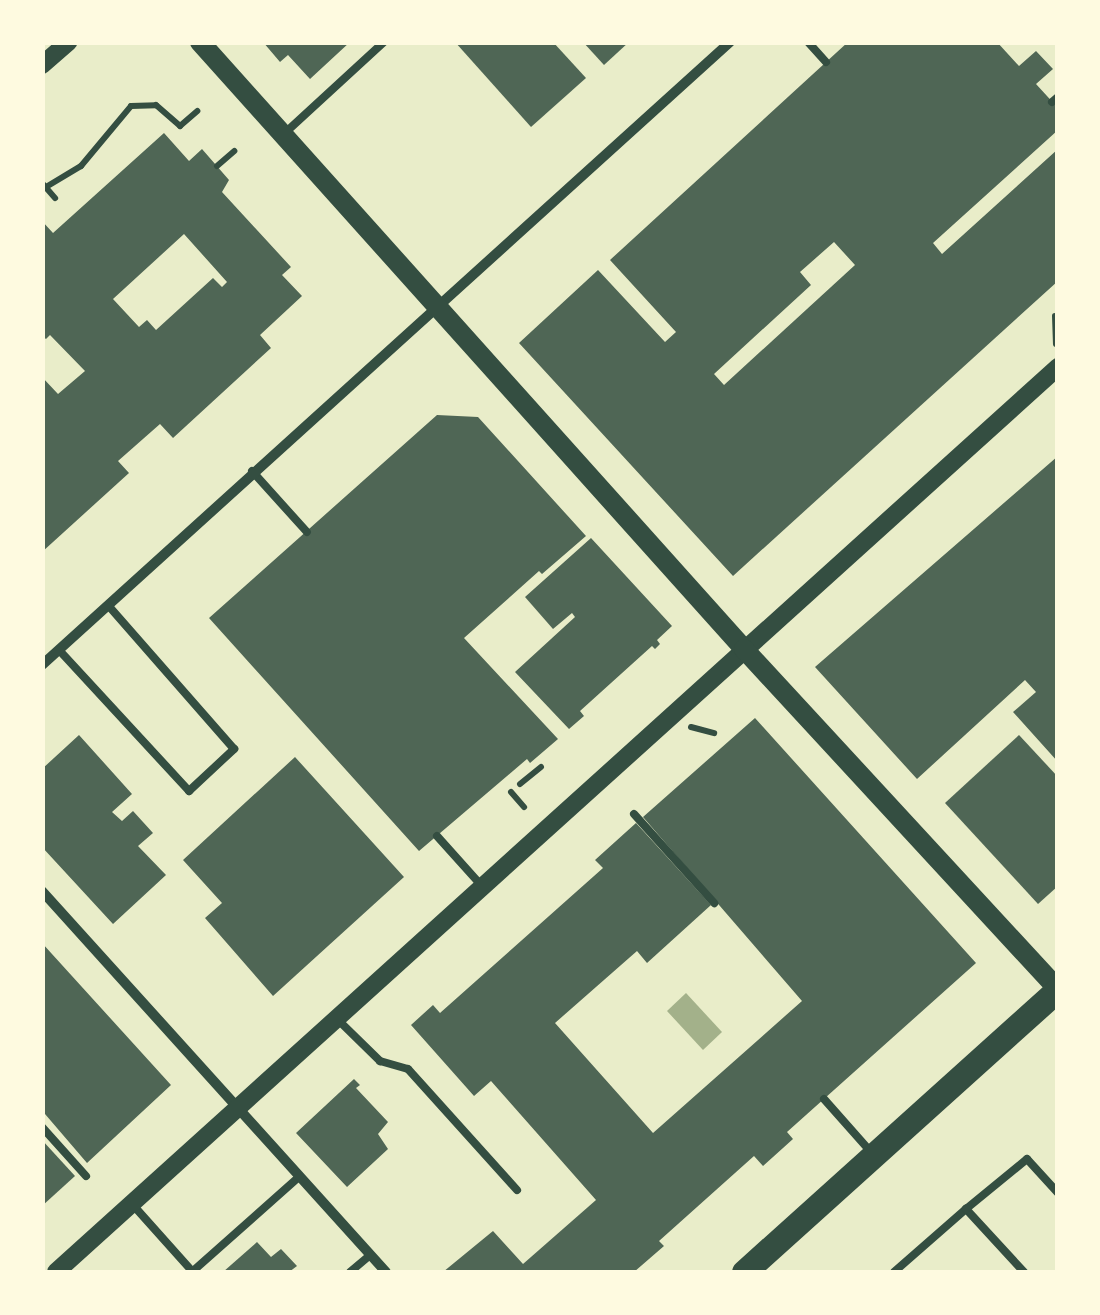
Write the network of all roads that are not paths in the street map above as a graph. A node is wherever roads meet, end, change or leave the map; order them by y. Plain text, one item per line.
1 (68, 42) edge
2 (200, 42) edge
3 (384, 42) edge
4 (730, 42) edge
5 (808, 42) edge
6 (826, 62) dead end
7 (42, 65) edge
8 (283, 135) junction
9 (438, 307) junction
10 (1058, 367) edge
11 (252, 471) junction
12 (306, 532) dead end
13 (108, 605) junction
14 (744, 649) junction
15 (59, 650) junction
16 (42, 665) edge
17 (634, 814) dead end
18 (437, 836) dead end
19 (482, 886) junction
20 (42, 890) edge
21 (714, 903) dead end
22 (1058, 989) edge
23 (336, 1018) junction
24 (824, 1099) dead end
25 (240, 1107) junction
26 (42, 1127) edge
27 (873, 1154) junction
28 (86, 1176) dead end
29 (300, 1176) junction
30 (517, 1190) dead end
31 (1058, 1193) edge
32 (132, 1202) junction
33 (966, 1209) junction
34 (370, 1254) junction
35 (56, 1272) edge
36 (193, 1272) edge
37 (350, 1272) edge
38 (386, 1272) edge
39 (744, 1272) edge
40 (894, 1272) edge
41 (1024, 1272) edge

1 - 7 street
2 - 8 main road
3 - 8 lane
4 - 9 street
5 - 6 lane
8 - 9 main road
9 - 11 street
9 - 14 main road
10 - 14 street
11 - 12 lane
11 - 13 street
13 - 15 street
13 - 15 lane
14 - 19 street
14 - 22 main road
15 - 16 street
17 - 21 lane
18 - 19 lane
19 - 23 street
20 - 25 street
22 - 27 main road
23 - 25 street
23 - 30 lane
24 - 27 lane
25 - 29 street
25 - 32 street
26 - 28 lane
27 - 39 main road
29 - 34 street
29 - 36 lane
31 - 33 lane
32 - 35 street
32 - 36 lane
33 - 40 lane
33 - 41 lane
34 - 37 lane
34 - 38 street

